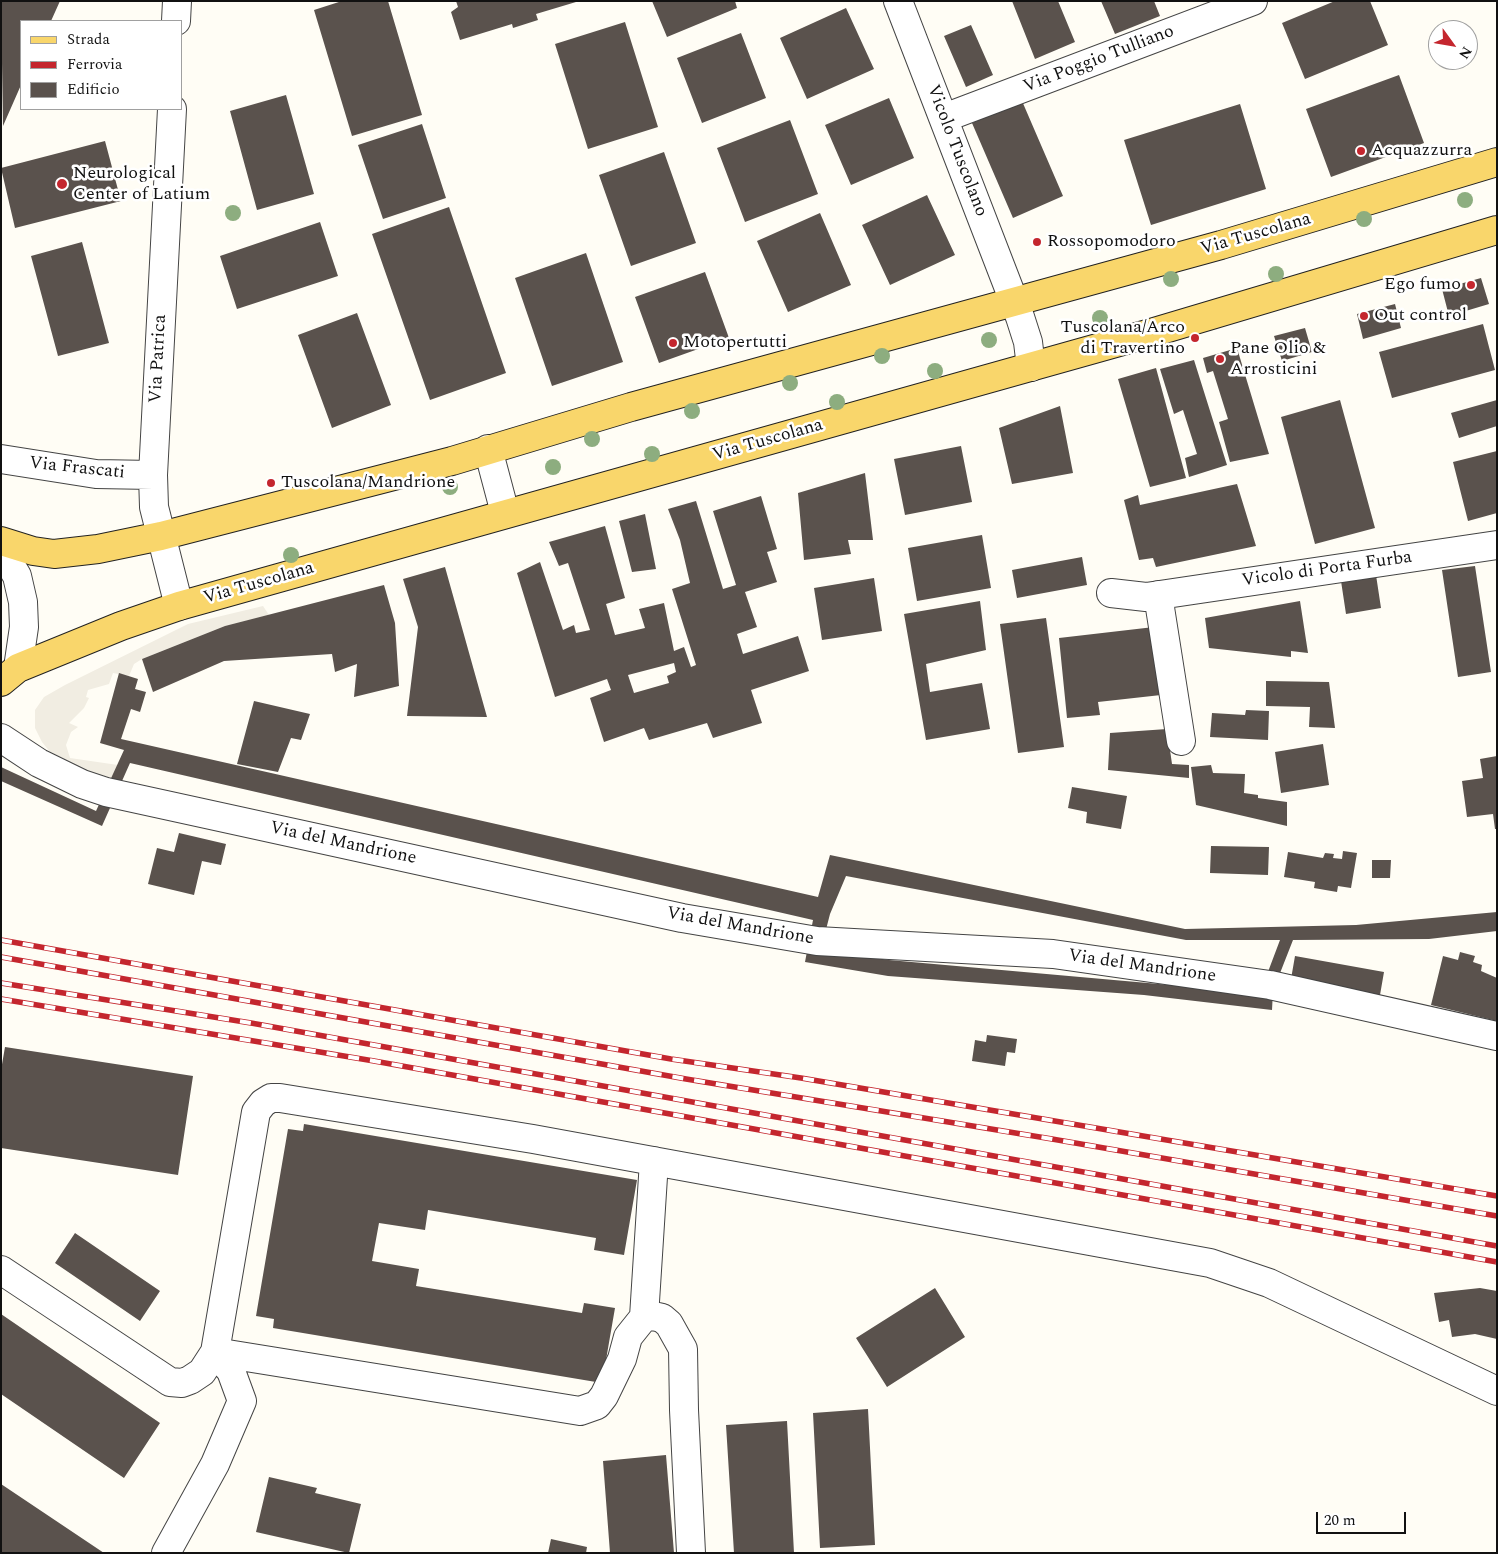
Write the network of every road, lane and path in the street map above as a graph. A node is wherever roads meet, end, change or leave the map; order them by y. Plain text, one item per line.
1 (178, 1) edge
2 (898, 1) edge
3 (1253, 1) edge
4 (176, 20) edge
5 (172, 110) edge
6 (944, 118) junction
7 (1497, 162) edge
8 (1497, 230) edge
9 (1013, 302) junction
10 (1031, 367) junction
11 (488, 449) junction
12 (1, 459) edge
13 (153, 475) junction
14 (505, 513) junction
15 (161, 536) junction
16 (1, 541) edge
17 (1497, 545) edge
18 (1, 549) edge
19 (1111, 593) dead end
20 (1158, 595) junction
21 (179, 606) junction
22 (7, 673) edge
23 (1, 738) edge
24 (1181, 741) dead end
25 (1497, 1036) edge
26 (654, 1161) junction
27 (1, 1270) edge
28 (644, 1317) junction
29 (215, 1352) junction
30 (1497, 1391) edge
31 (166, 1553) edge
32 (691, 1553) edge

1 - 4 street
2 - 6 street, Vicolo Tuscolano
3 - 6 street, Via Poggio Tulliano
5 - 13 street, Via Patrica
6 - 9 street, Vicolo Tuscolano
7 - 9 main road, Via Tuscolana
8 - 10 main road, Via Tuscolana
9 - 10 street
9 - 11 main road, Via Tuscolana
10 - 14 main road, Via Tuscolana
11 - 14 street
11 - 15 main road, Via Tuscolana
12 - 13 street, Via Frascati
13 - 15 street, Via Patrica
14 - 21 main road, Via Tuscolana
15 - 16 main road, Via Tuscolana
15 - 21 street, Via Patrica
17 - 20 street, Vicolo di Porta Furba
18 - 22 street
19 - 20 street, Vicolo di Porta Furba
20 - 24 street
21 - 22 main road, Via Tuscolana
23 - 25 street, Via del Mandrione
26 - 28 street
26 - 29 street
26 - 30 street
27 - 29 street
28 - 29 street
28 - 32 street
29 - 31 street

